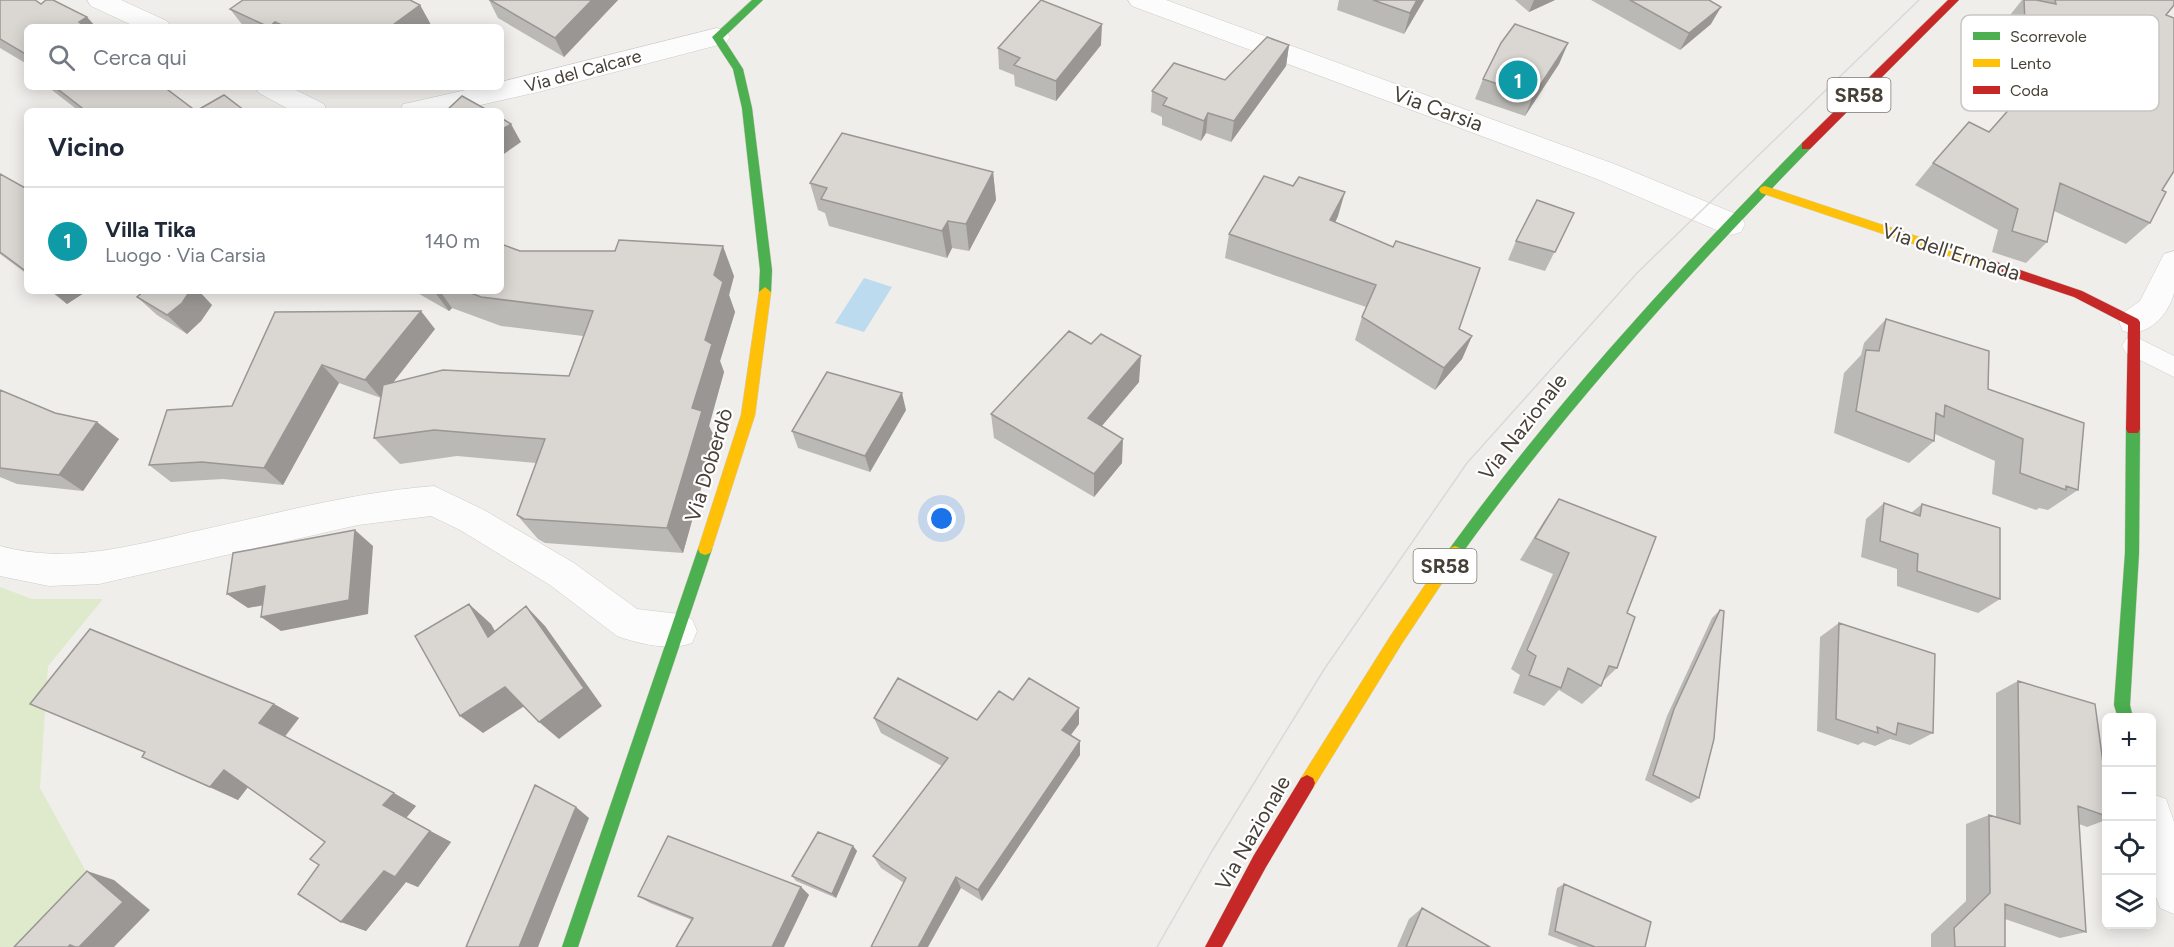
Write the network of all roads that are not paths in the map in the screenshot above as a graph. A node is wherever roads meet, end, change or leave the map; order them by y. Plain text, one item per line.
1 (100, 0) edge
2 (758, 0) edge
3 (1141, 0) edge
4 (1954, 0) edge
5 (1191, 8) edge
6 (152, 24) edge
7 (717, 38) junction
8 (274, 90) edge
9 (308, 108) edge
10 (427, 108) edge
11 (1765, 190) junction
12 (1731, 224) junction
13 (2174, 262) edge
14 (2134, 334) junction
15 (2174, 367) edge
16 (0, 561) edge
17 (679, 632) junction
18 (2125, 713) edge
19 (2153, 821) edge
20 (2174, 894) edge
21 (570, 947) edge
22 (1213, 947) edge

1 - 6 street
2 - 7 street
3 - 5 street, Via Carsia
4 - 11 street, Via Nazionale / SR58
5 - 12 street, Via Carsia
7 - 10 street, Via del Calcare
7 - 17 street, Via Doberdò
8 - 9 street
11 - 12 street, Via Nazionale / SR58
11 - 14 street, Via dell'Ermada
12 - 22 street, Via Nazionale / SR58
13 - 14 street
14 - 15 lane, Via dell'Ermada
14 - 18 street
16 - 17 street
17 - 21 street, Via Doberdò
19 - 20 street

